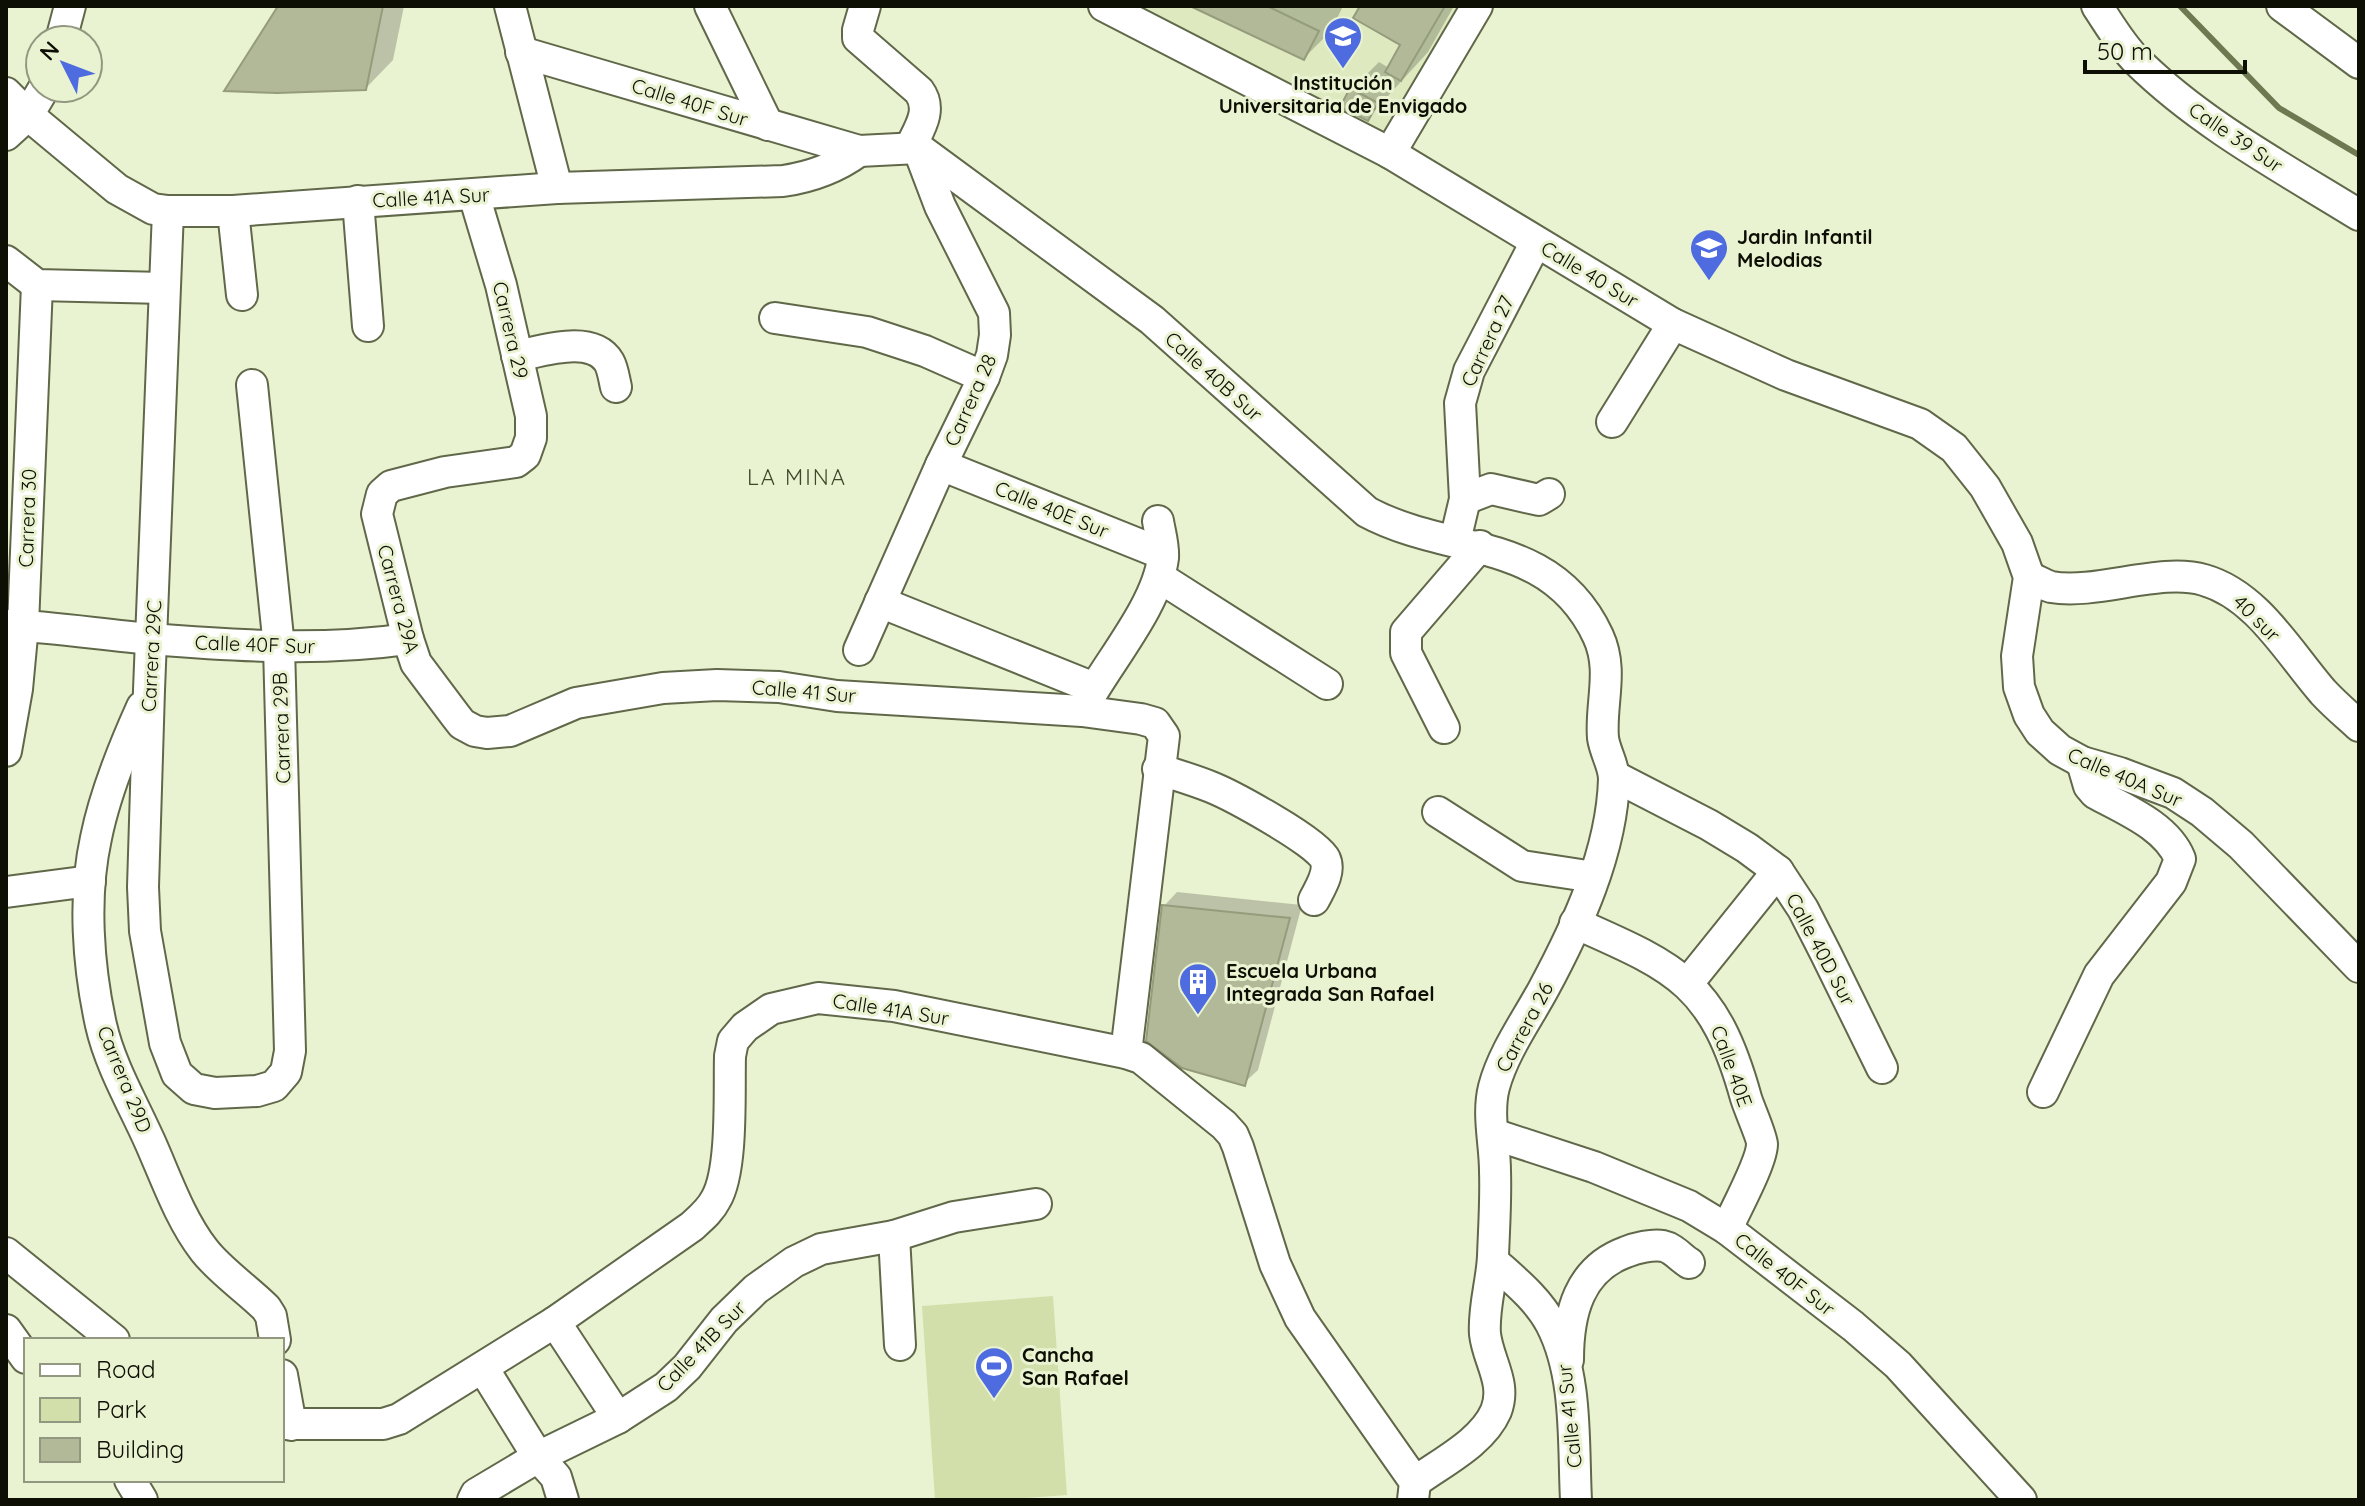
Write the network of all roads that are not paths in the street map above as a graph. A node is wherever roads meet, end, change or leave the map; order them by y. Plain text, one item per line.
1 (510, 6) edge
2 (710, 6) edge
3 (865, 6) edge
4 (1104, 6) edge
5 (1477, 6) edge
6 (2097, 6) edge
7 (2282, 6) edge
8 (521, 52) junction
9 (2359, 63) edge
10 (6, 93) edge
11 (28, 104) edge
12 (13, 119) edge
13 (768, 125) junction
14 (914, 148) junction
15 (859, 151) junction
16 (1390, 153) junction
17 (557, 188) junction
18 (474, 195) junction
19 (358, 201) junction
20 (168, 211) junction
21 (233, 211) junction
22 (2359, 215) edge
23 (1536, 242) junction
24 (6, 261) edge
25 (37, 285) junction
26 (164, 288) junction
27 (242, 295) dead end
28 (775, 318) dead end
29 (1673, 324) junction
30 (368, 326) dead end
31 (517, 356) junction
32 (984, 377) junction
33 (252, 385) dead end
34 (616, 387) dead end
35 (1612, 422) dead end
36 (941, 465) junction
37 (382, 494) joint
38 (1549, 494) dead end
39 (1465, 499) junction
40 (1158, 521) dead end
41 (1467, 543) junction
42 (1161, 566) junction
43 (2029, 577) junction
44 (1574, 599) joint
45 (880, 602) junction
46 (15, 625) edge
47 (152, 639) junction
48 (408, 639) junction
49 (279, 647) junction
50 (859, 650) dead end
51 (1327, 684) dead end
52 (149, 690) junction
53 (1088, 700) junction
54 (2359, 726) edge
55 (1444, 728) dead end
56 (475, 731) joint
57 (6, 751) edge
58 (2082, 762) junction
59 (1158, 769) junction
60 (1614, 776) junction
61 (1438, 812) dead end
62 (1778, 871) junction
63 (1594, 877) junction
64 (90, 881) junction
65 (6, 892) edge
66 (1314, 900) dead end
67 (1575, 923) junction
68 (2359, 967) edge
69 (1688, 983) junction
70 (1126, 1053) junction
71 (1882, 1068) dead end
72 (194, 1089) joint
73 (2043, 1092) dead end
74 (1493, 1134) junction
75 (725, 1169) junction
76 (747, 1193) dead end
77 (1036, 1204) dead end
78 (1727, 1229) junction
79 (894, 1236) junction
80 (6, 1253) edge
81 (1493, 1261) junction
82 (1689, 1263) dead end
83 (555, 1322) junction
84 (6, 1330) edge
85 (112, 1338) edge
86 (275, 1338) edge
87 (900, 1345) dead end
88 (24, 1355) edge
89 (483, 1368) junction
90 (1567, 1369) junction
91 (284, 1395) edge
92 (618, 1418) junction
93 (287, 1424) edge
94 (538, 1457) junction
95 (131, 1482) edge
96 (1414, 1491) edge
97 (142, 1500) edge
98 (473, 1500) edge
99 (563, 1500) edge
100 (1576, 1500) edge
101 (2021, 1500) edge

1 - 8 street
2 - 13 street
3 - 14 street
4 - 16 street, Calle 40 Sur
5 - 16 street
6 - 22 street, Calle 39 Sur
7 - 9 street
8 - 13 street, Calle 40F Sur
8 - 17 street
10 - 12 street, Calle 41A Sur
11 - 12 street
12 - 20 street, Calle 41A Sur
13 - 15 street, Calle 40F Sur
14 - 15 street
14 - 32 street, Carrera 28
14 - 41 street, Calle 40B Sur
15 - 17 street, Calle 41A Sur
16 - 23 street, Calle 40 Sur
17 - 18 street, Calle 41A Sur
18 - 19 street, Calle 41A Sur
18 - 31 street, Carrera 29
19 - 21 street, Calle 41A Sur
19 - 30 street
20 - 21 street, Calle 41A Sur
20 - 26 street, Carrera 29C
21 - 27 street
23 - 29 street, Calle 40 Sur
23 - 39 street, Carrera 27
24 - 25 street
25 - 26 street
25 - 46 street, Carrera 30
26 - 47 street, Carrera 29C
28 - 32 street
29 - 35 street
29 - 43 street, Calle 40 Sur
31 - 34 street
31 - 37 street, Carrera 29
32 - 36 street, Carrera 28
33 - 49 street, Carrera 29B
36 - 42 street, Calle 40E Sur
36 - 45 street, Carrera 28
37 - 48 street, Carrera 29A
38 - 39 street
39 - 41 street, Carrera 27
40 - 42 street
41 - 44 street, Calle 40B Sur
41 - 55 street
42 - 51 street, Calle 40E Sur
42 - 53 street
43 - 54 street, 40 sur
43 - 58 street, Calle 40A Sur
44 - 60 street, Carrera 26
45 - 50 street, Carrera 28
45 - 53 street
46 - 47 street, Calle 40F Sur
46 - 57 street, Carrera 30
47 - 49 street, Calle 40F Sur
47 - 52 street, Carrera 29C
48 - 49 street, Calle 40F Sur
48 - 56 street, Carrera 29A
49 - 72 street, Carrera 29B
52 - 64 street, Carrera 29D
52 - 72 street, Carrera 29C
53 - 56 street, Calle 41 Sur
53 - 59 street, Calle 41 Sur
58 - 68 street, Calle 40A Sur
58 - 73 street
59 - 66 street
59 - 70 street
60 - 62 street, Calle 40D Sur
60 - 63 street, Carrera 26
61 - 63 street
62 - 69 street
62 - 71 street, Calle 40D Sur
63 - 67 street, Carrera 26
64 - 65 street
64 - 86 street, Carrera 29D
67 - 69 street, Calle 40E
67 - 74 street, Carrera 26
69 - 78 street, Calle 40E
70 - 75 street, Calle 41A Sur
70 - 96 street, Calle 41A Sur
74 - 78 street, Calle 40F Sur
74 - 81 street, Carrera 26
75 - 76 street
75 - 83 street, Calle 41A Sur
77 - 79 street, Calle 41B Sur
78 - 101 street, Calle 40F Sur
79 - 87 street
79 - 92 street, Calle 41B Sur
80 - 85 street
81 - 90 street, Calle 41 Sur
81 - 96 street, Carrera 26
82 - 90 street
83 - 89 street, Calle 41A Sur
83 - 92 street
84 - 88 street
89 - 93 street, Calle 41A Sur
89 - 94 street
90 - 100 street, Calle 41 Sur
91 - 93 street
92 - 94 street, Calle 41B Sur
94 - 98 street, Calle 41B Sur
94 - 99 street
95 - 97 street

